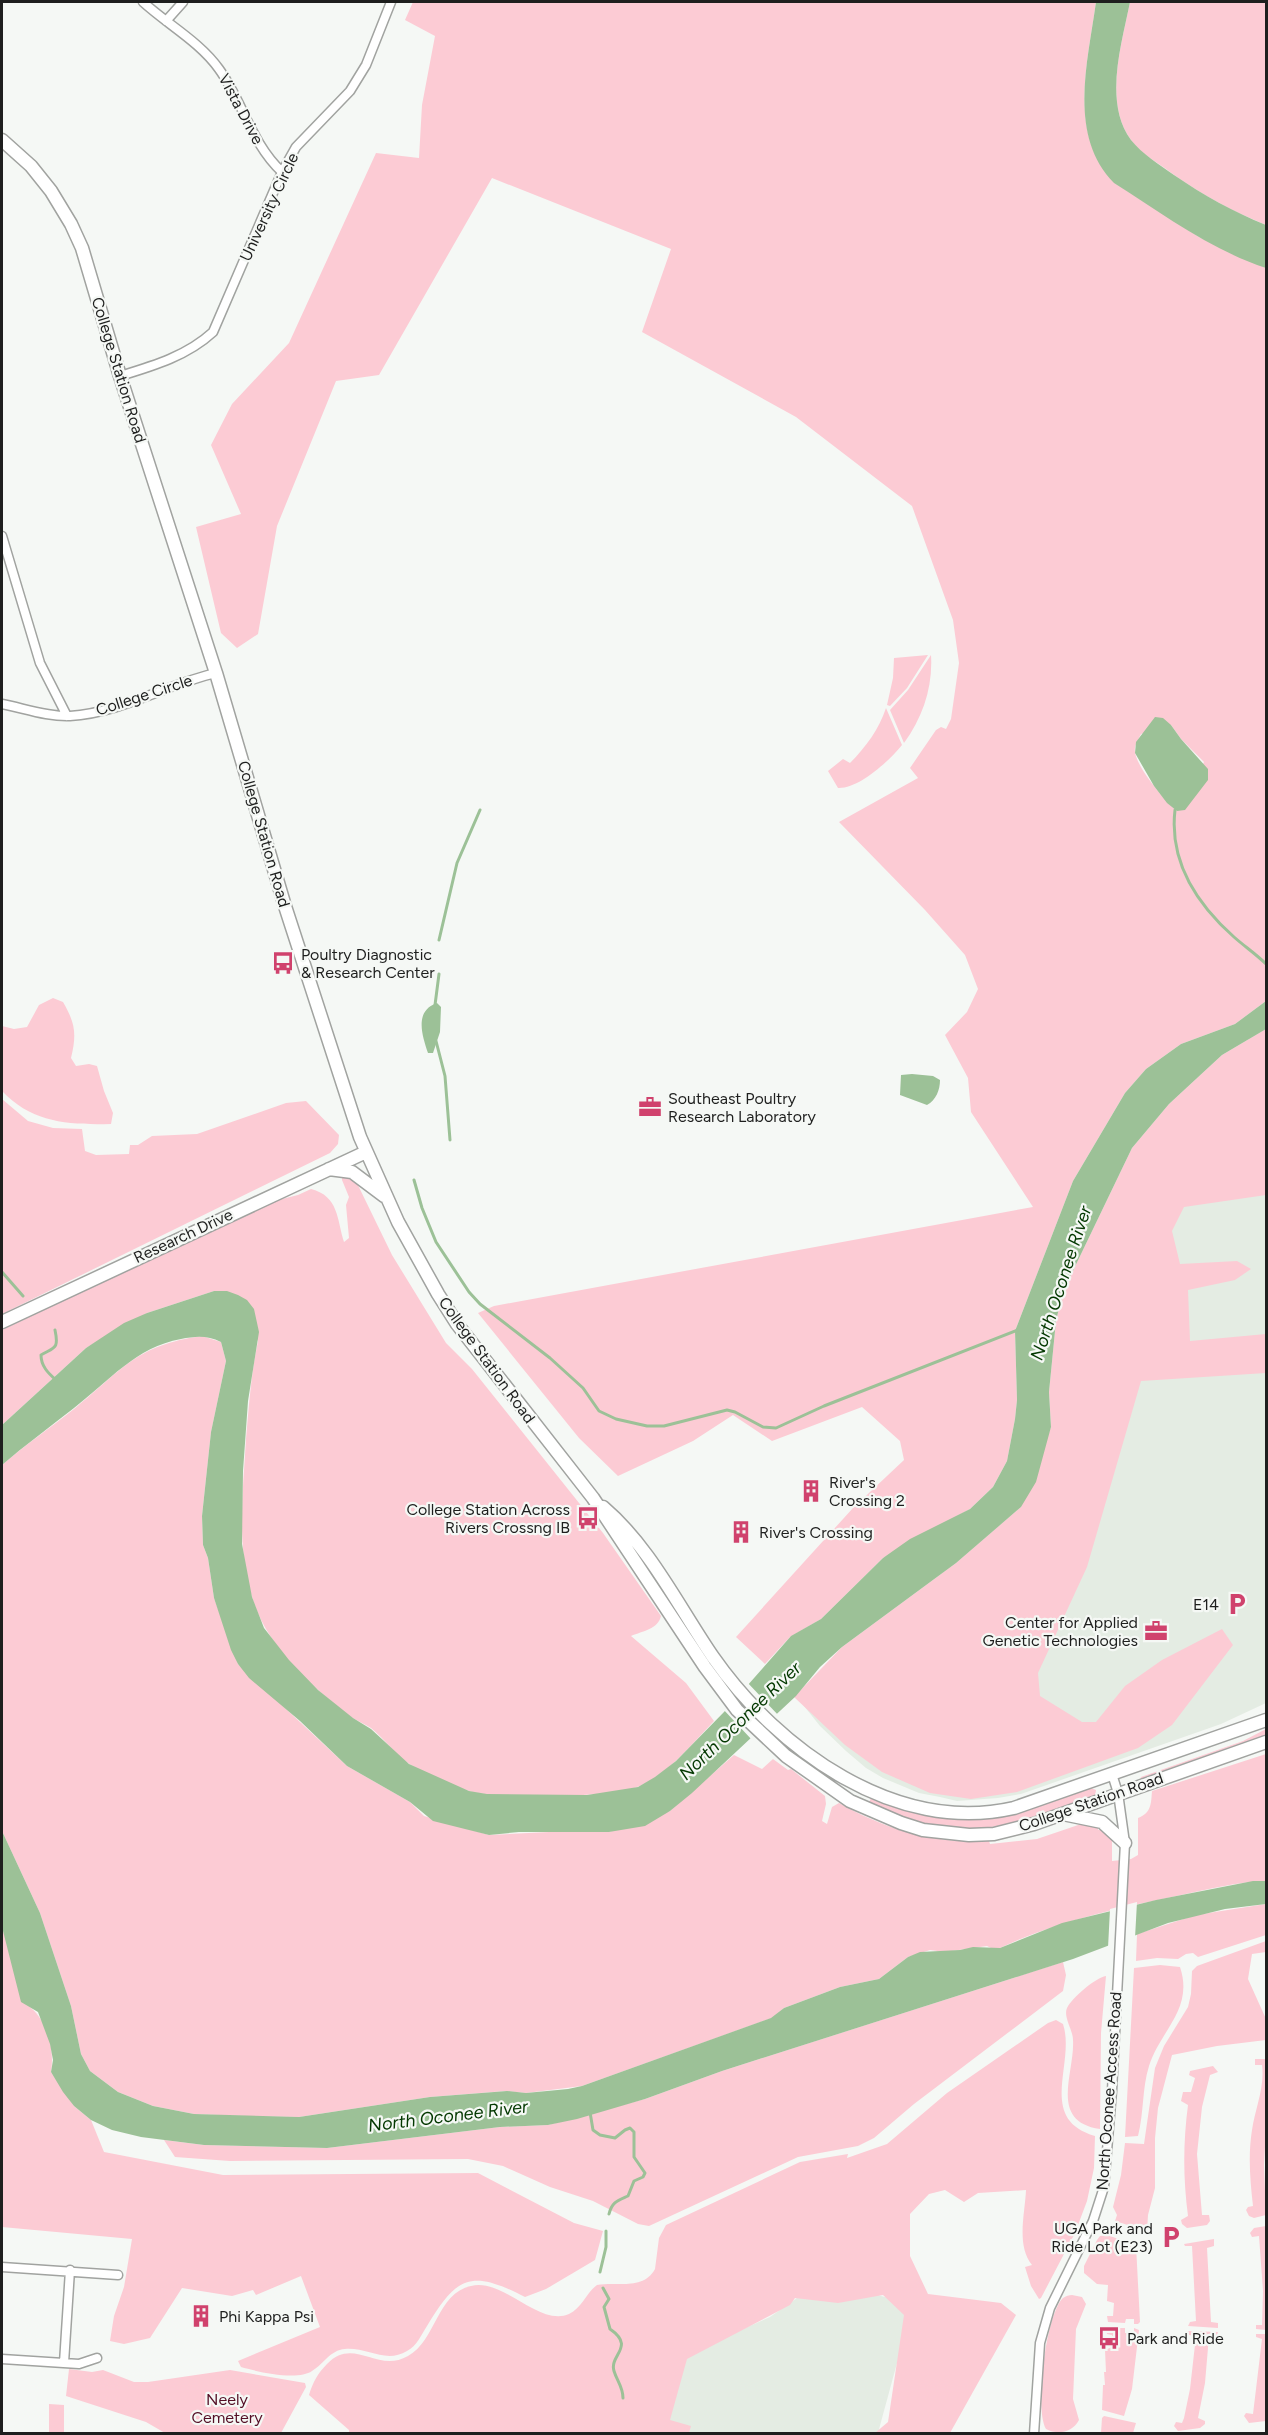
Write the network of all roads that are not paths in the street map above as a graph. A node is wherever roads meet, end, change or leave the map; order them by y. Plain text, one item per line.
1 (143, 2) edge
2 (183, 2) edge
3 (391, 2) edge
4 (166, 21) junction
5 (2, 140) edge
6 (282, 172) junction
7 (120, 376) junction
8 (2, 536) edge
9 (216, 673) junction
10 (2, 704) edge
11 (68, 716) junction
12 (366, 1152) junction
13 (329, 1168) junction
14 (386, 1197) junction
15 (2, 1322) edge
16 (592, 1498) junction
17 (1266, 1720) edge
18 (1266, 1742) edge
19 (1112, 1774) junction
20 (1118, 1793) junction
21 (1062, 1814) junction
22 (1125, 1843) junction
23 (2, 2267) edge
24 (70, 2270) junction
25 (118, 2275) dead end
26 (97, 2358) dead end
27 (2, 2359) edge
28 (64, 2363) junction
29 (1034, 2433) edge

1 - 4 street, Vista Drive
2 - 4 street
3 - 6 street, University Circle
4 - 6 street, Vista Drive
5 - 7 main road, College Station Road
6 - 7 street, University Circle
7 - 9 main road, College Station Road
8 - 11 street
9 - 11 street, College Circle
9 - 12 main road, College Station Road
10 - 11 street, College Circle
12 - 13 main road, Research Drive
12 - 14 main road, College Station Road
13 - 14 main road
13 - 15 main road, Research Drive
14 - 16 main road, College Station Road
16 - 19 main road, College Station Road
16 - 21 main road, College Station Road
17 - 19 main road, College Station Road
18 - 20 main road, College Station Road
19 - 20 street, North Oconee Access Road
20 - 21 main road, College Station Road
20 - 22 street, North Oconee Access Road
21 - 22 main road
22 - 29 street, North Oconee Access Road
23 - 24 street
24 - 25 street
24 - 28 street
26 - 28 street
27 - 28 street

